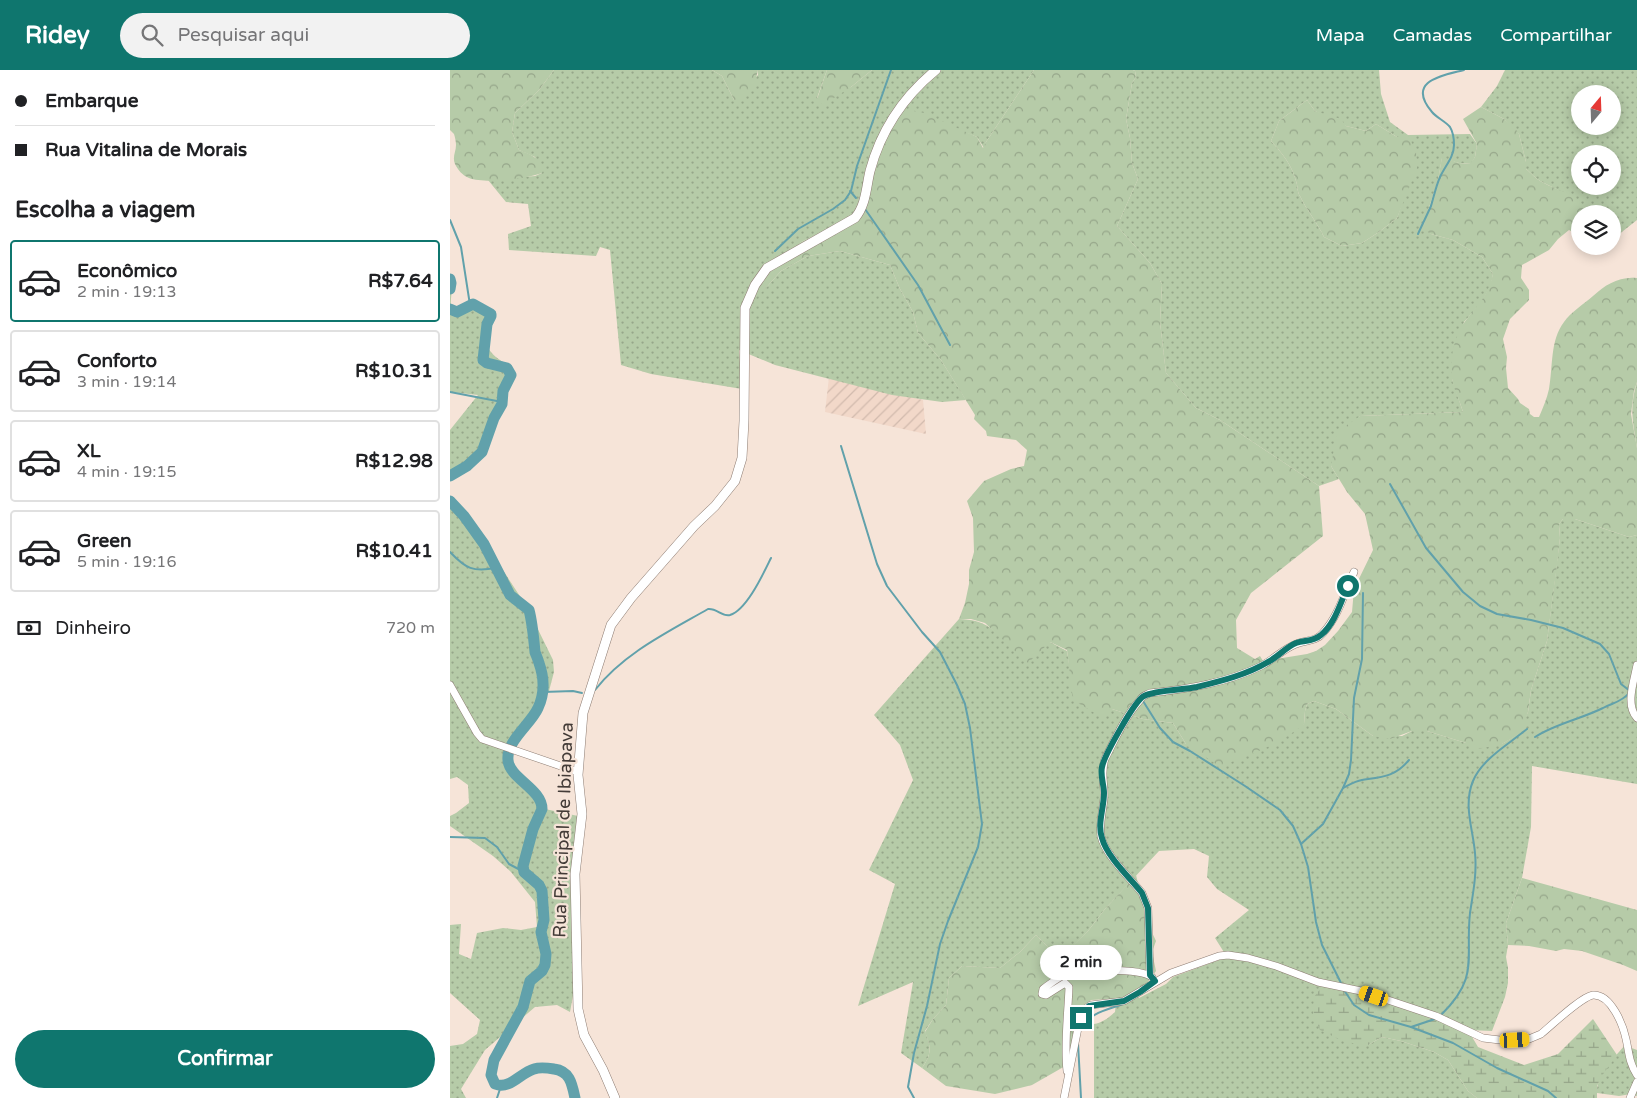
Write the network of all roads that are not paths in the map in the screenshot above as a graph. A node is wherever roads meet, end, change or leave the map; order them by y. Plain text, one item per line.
1 (936, 70) edge
2 (1354, 572) dead end
3 (1637, 665) edge
4 (450, 685) edge
5 (1637, 718) edge
6 (578, 772) junction
7 (1150, 975) junction
8 (1155, 981) junction
9 (1637, 1075) edge
10 (1068, 1079) junction
11 (1637, 1082) edge
12 (615, 1098) edge
13 (1064, 1098) edge
14 (1630, 1098) edge

1 - 6 street, Rua Principal de Ibiapava
2 - 7 street
3 - 5 street
4 - 6 street
6 - 12 street, Rua Principal de Ibiapava
7 - 8 street
7 - 10 street
8 - 9 street
8 - 10 street
10 - 13 street
11 - 14 street

